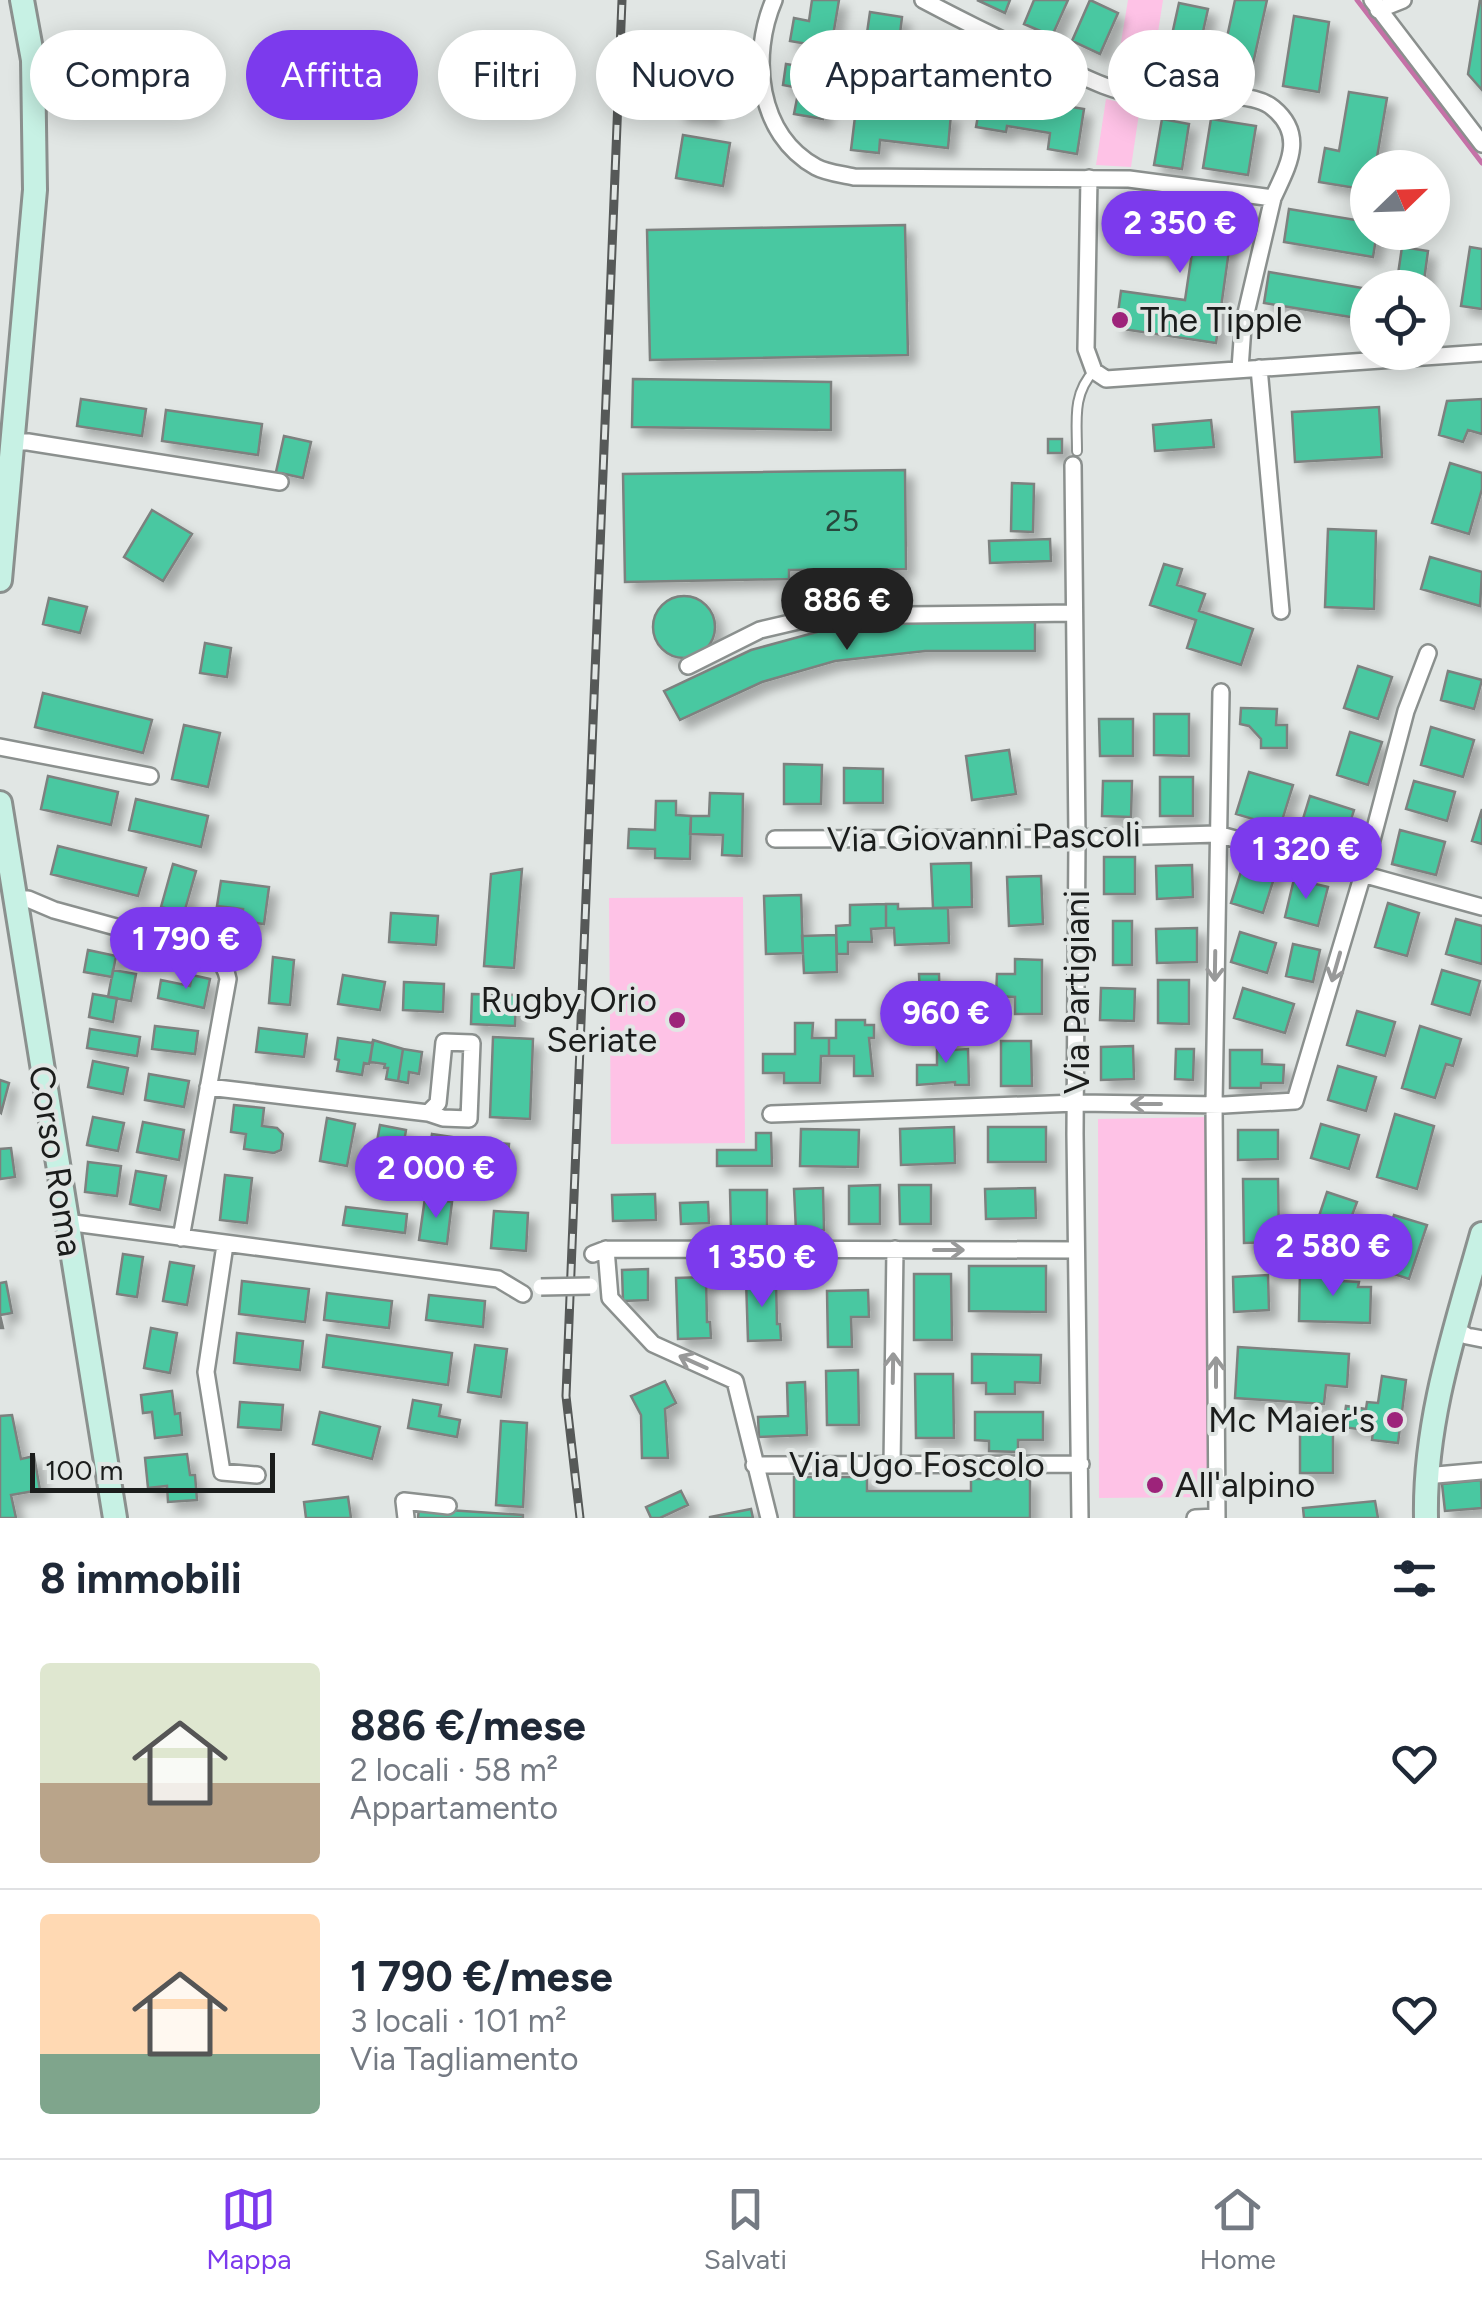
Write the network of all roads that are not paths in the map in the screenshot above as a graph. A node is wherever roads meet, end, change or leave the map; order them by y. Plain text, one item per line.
1 (22, 0) edge
2 (774, 0) edge
3 (923, 0) edge
4 (1402, 0) edge
5 (1375, 5) edge
6 (1482, 144) edge
7 (1088, 178) junction
8 (1273, 198) junction
9 (1482, 353) edge
10 (1259, 368) junction
11 (1240, 370) junction
12 (1094, 371) junction
13 (13, 442) junction
14 (1075, 458) joint
15 (280, 482) dead end
16 (0, 580) edge
17 (1282, 611) dead end
18 (1074, 613) junction
19 (1428, 653) dead end
20 (688, 666) dead end
21 (1221, 692) dead end
22 (0, 746) edge
23 (150, 776) dead end
24 (0, 803) edge
25 (1217, 834) junction
26 (1077, 838) junction
27 (776, 839) dead end
28 (1363, 874) junction
29 (14, 899) junction
30 (1482, 907) edge
31 (208, 1087) junction
32 (1077, 1103) junction
33 (1214, 1104) junction
34 (428, 1113) junction
35 (771, 1114) dead end
36 (66, 1222) junction
37 (1482, 1234) edge
38 (180, 1238) junction
39 (225, 1245) junction
40 (895, 1250) junction
41 (1076, 1250) junction
42 (590, 1286) dead end
43 (541, 1287) dead end
44 (523, 1294) dead end
45 (1455, 1329) junction
46 (1482, 1338) edge
47 (1080, 1464) junction
48 (754, 1465) junction
49 (892, 1466) junction
50 (1482, 1471) edge
51 (257, 1475) dead end
52 (1425, 1476) junction
53 (448, 1506) dead end
54 (115, 1518) edge
55 (406, 1518) edge
56 (769, 1518) edge
57 (1080, 1518) edge
58 (1199, 1518) edge
59 (1426, 1518) edge

1 - 13 street
2 - 7 street
3 - 8 street
4 - 5 street
5 - 6 street
7 - 8 street
7 - 12 street
8 - 11 street
9 - 10 street
10 - 11 street
10 - 17 street
11 - 12 street
12 - 14 lane
13 - 15 street
13 - 16 street
14 - 18 street, Via Partigiani
18 - 20 street
18 - 26 street, Via Partigiani
19 - 28 street
21 - 25 street
22 - 23 street
24 - 29 street, Corso Roma
25 - 26 street, Via Giovanni Pascoli
25 - 28 street, Via Giovanni Pascoli
25 -> 33 street
26 - 27 street, Via Giovanni Pascoli
26 - 32 street, Via Partigiani
28 - 30 street, Via Giovanni Pascoli
28 -> 33 street
29 - 31 street
29 - 36 street, Corso Roma
31 - 34 street
31 - 38 street
33 -> 32 street
32 - 35 street
32 - 41 street, Via Partigiani
58 -> 33 street
34 - 34 street
36 - 38 street
36 - 54 street, Corso Roma
37 - 45 street
38 - 39 street
39 - 44 street
39 - 51 street
40 -> 41 street
48 -> 40 street
49 -> 40 street
41 - 47 street, Via Partigiani
42 - 43 street, bridge
45 - 46 street
45 - 52 street
47 - 49 street, Via Ugo Foscolo
47 - 57 street, Via Partigiani
48 - 49 street, Via Ugo Foscolo
48 - 56 street
50 - 52 street
52 - 59 street
53 - 55 street

